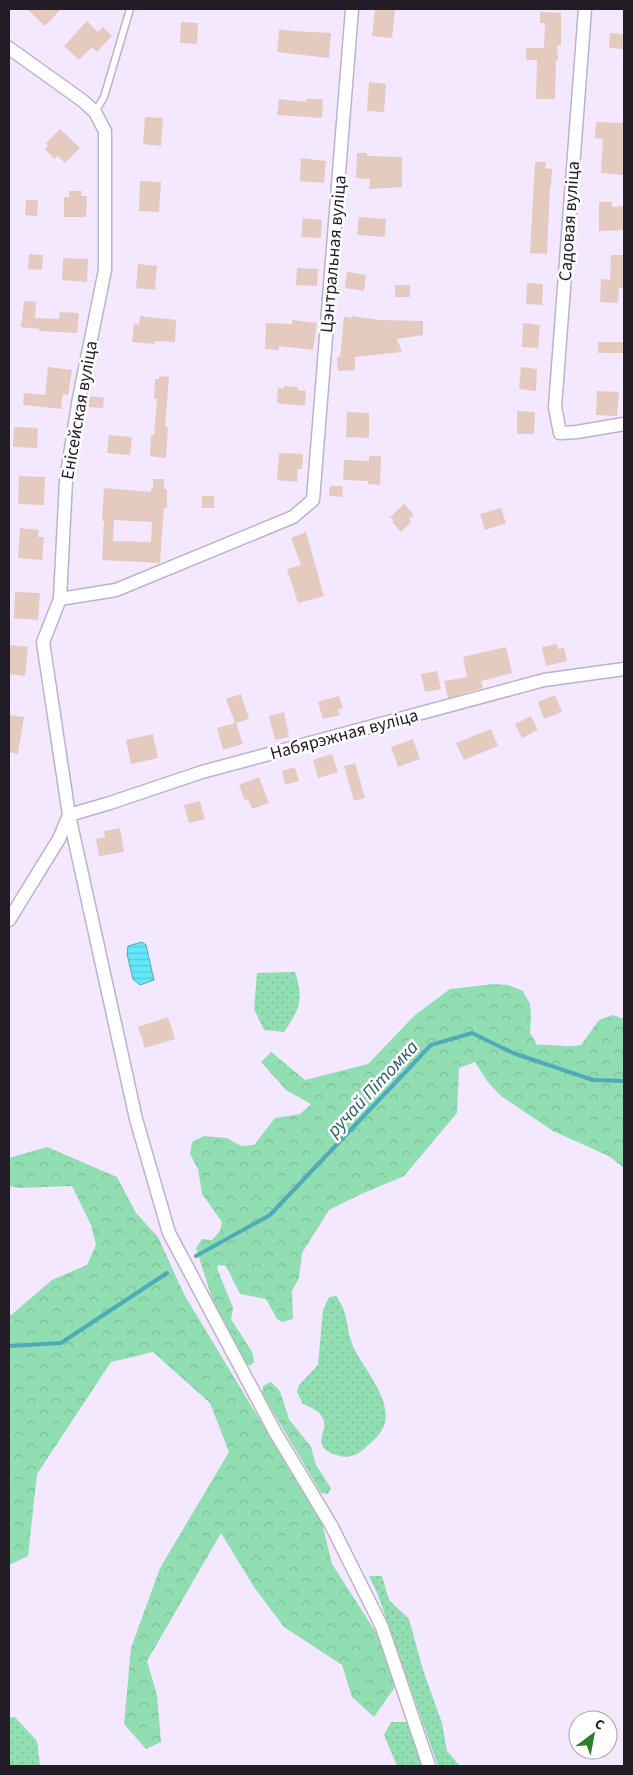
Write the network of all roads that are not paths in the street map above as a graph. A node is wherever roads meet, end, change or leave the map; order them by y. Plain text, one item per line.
1 (130, 9) edge
2 (352, 9) edge
3 (585, 9) edge
4 (9, 48) edge
5 (95, 112) junction
6 (624, 424) edge
7 (60, 599) junction
8 (624, 670) edge
9 (68, 815) junction
10 (10, 914) edge
11 (429, 1766) edge

1 - 5 lane
2 - 7 street, Цэнтральная вуліца
3 - 6 street, Садовая вуліца
4 - 5 street, Енісейская вуліца
5 - 7 street, Енісейская вуліца
7 - 9 street, Енісейская вуліца
8 - 9 street, Набярэжная вуліца
9 - 10 street
9 - 11 street, Енісейская вуліца

